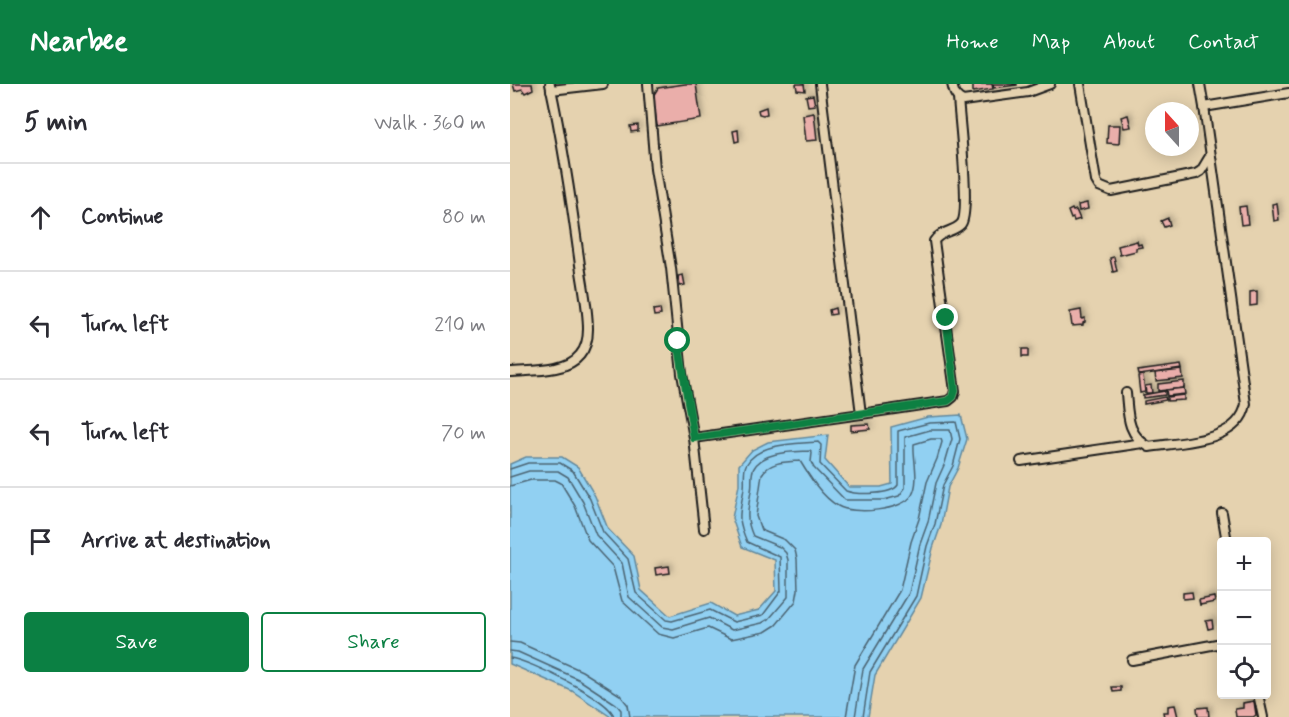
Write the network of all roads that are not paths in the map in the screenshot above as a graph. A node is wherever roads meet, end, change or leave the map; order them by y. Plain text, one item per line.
1 (603, 84) edge
2 (648, 84) edge
3 (820, 84) edge
4 (952, 84) edge
5 (1050, 84) edge
6 (1080, 84) edge
7 (1200, 84) edge
8 (551, 87) edge
9 (1289, 93) edge
10 (958, 99) junction
11 (1204, 107) junction
12 (1210, 156) junction
13 (510, 372) edge
14 (1126, 393) dead end
15 (861, 414) junction
16 (694, 438) junction
17 (1143, 443) junction
18 (1021, 461) dead end
19 (1222, 513) dead end
20 (704, 529) dead end
21 (1226, 537) edge
22 (1217, 644) edge
23 (1132, 660) dead end
24 (1259, 699) edge
25 (1263, 717) edge

1 - 8 street
2 - 16 street
3 - 15 street
4 - 10 street
5 - 10 street
6 - 12 street
7 - 11 street
8 - 13 street
9 - 11 street
10 - 15 street
11 - 12 street
12 - 17 street
14 - 17 street
15 - 16 street
16 - 20 street
17 - 18 street
19 - 21 street
22 - 23 street
24 - 25 street

